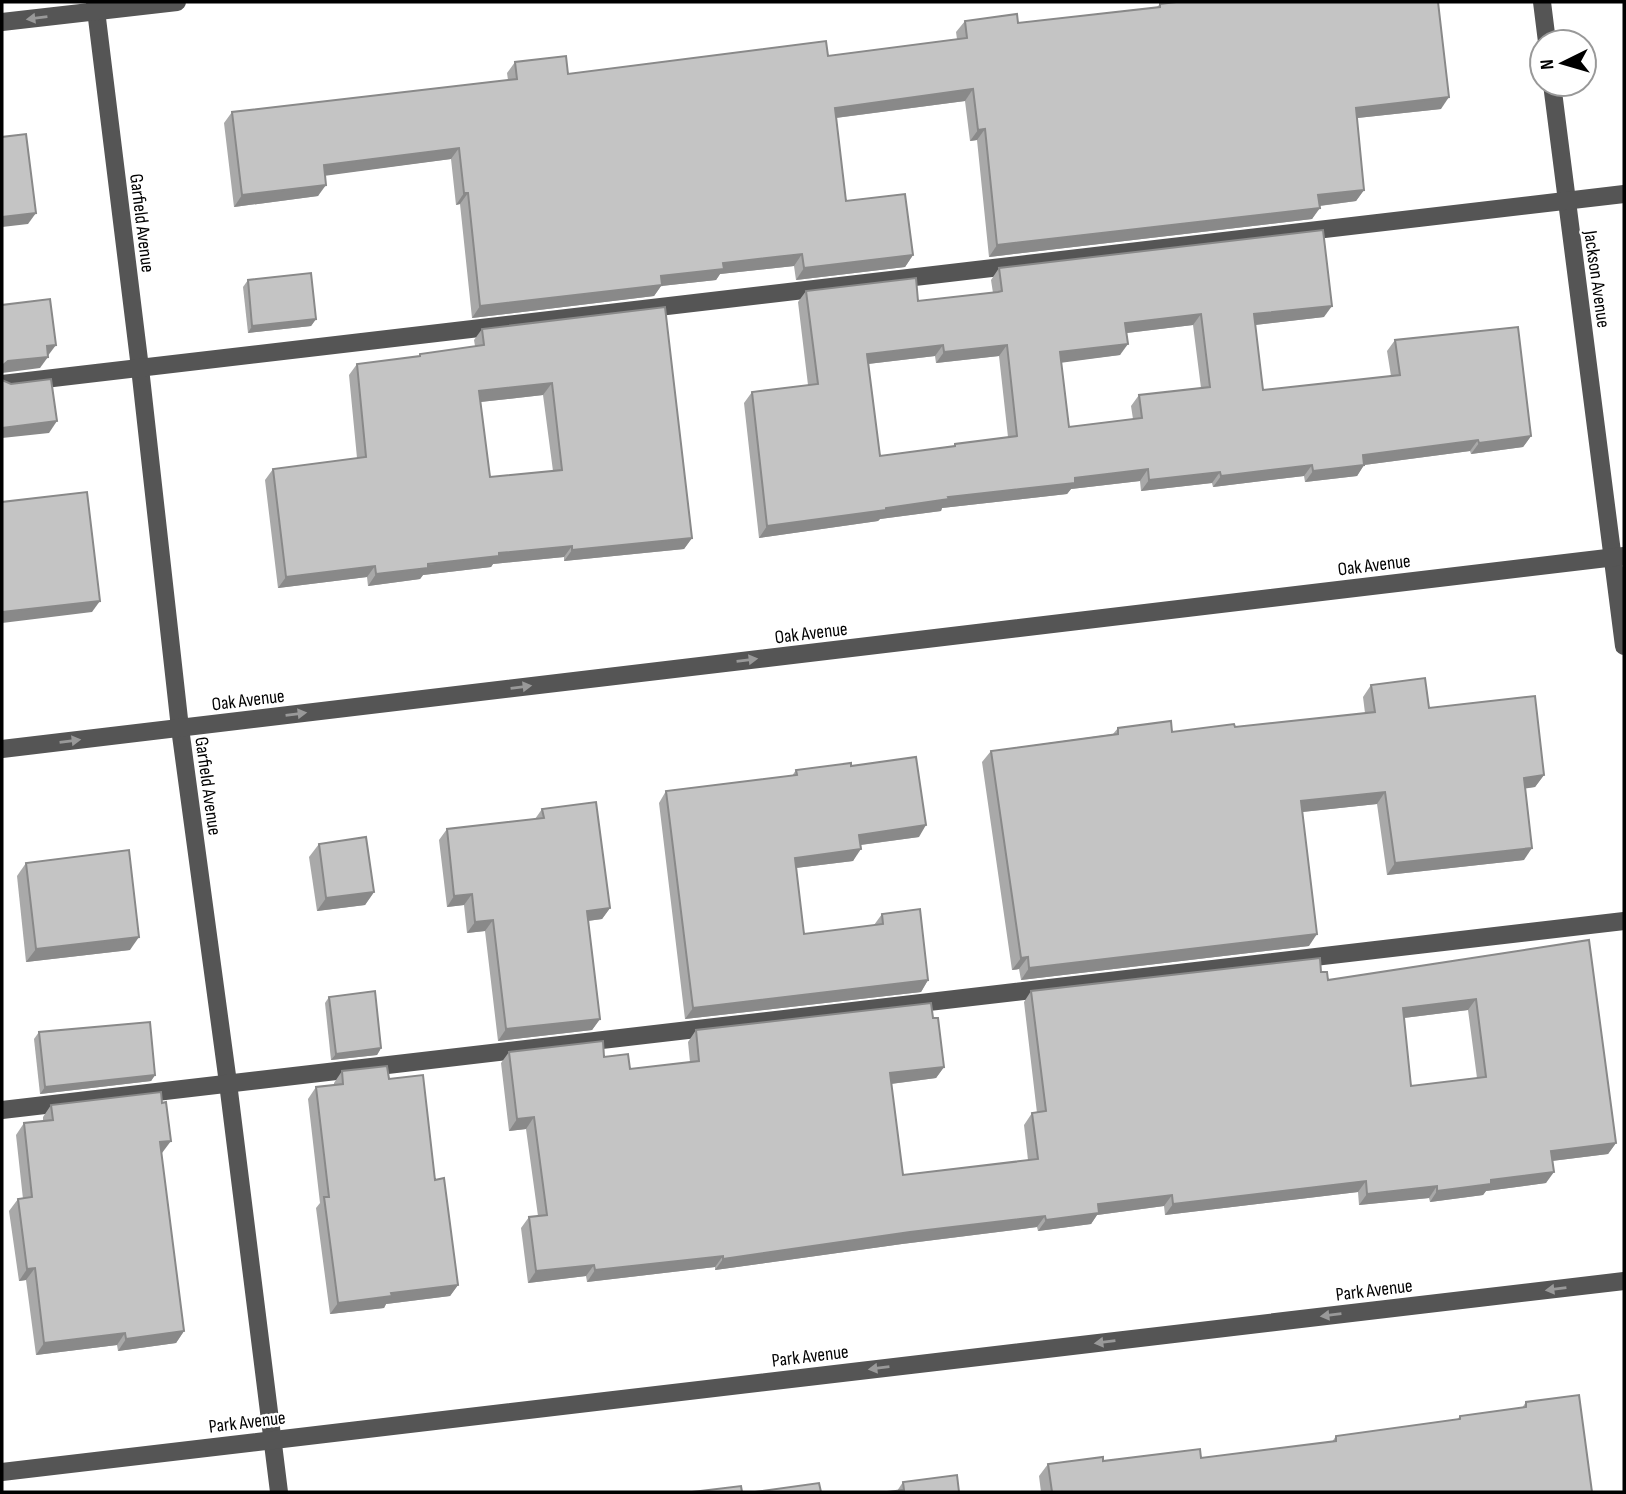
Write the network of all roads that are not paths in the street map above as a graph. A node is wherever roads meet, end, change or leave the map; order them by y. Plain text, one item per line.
1 (177, 2) edge
2 (1542, 2) edge
3 (96, 6) edge
4 (2, 22) edge
5 (1545, 28) edge
6 (1554, 98) edge
7 (1624, 194) edge
8 (1566, 201) junction
9 (140, 368) junction
10 (2, 384) edge
11 (1619, 556) edge
12 (1624, 646) edge
13 (180, 728) junction
14 (2, 749) edge
15 (1624, 921) edge
16 (228, 1083) junction
17 (2, 1110) edge
18 (1624, 1281) edge
19 (273, 1439) junction
20 (2, 1472) edge
21 (279, 1492) edge

1 - 3 street
2 - 5 street
3 -> 4 street
3 - 9 street, Garfield Avenue
6 - 8 street, Jackson Avenue
7 - 8 street
8 - 9 street
8 - 11 street, Jackson Avenue
9 - 10 street
9 - 13 street, Garfield Avenue
11 - 12 street, Jackson Avenue
13 -> 11 street, Oak Avenue
14 -> 13 street, Oak Avenue
13 - 16 street, Garfield Avenue
15 - 16 street
16 - 17 street
16 - 19 street, Garfield Avenue
18 -> 19 street, Park Avenue
19 - 20 street, Park Avenue
19 - 21 street, Garfield Avenue

